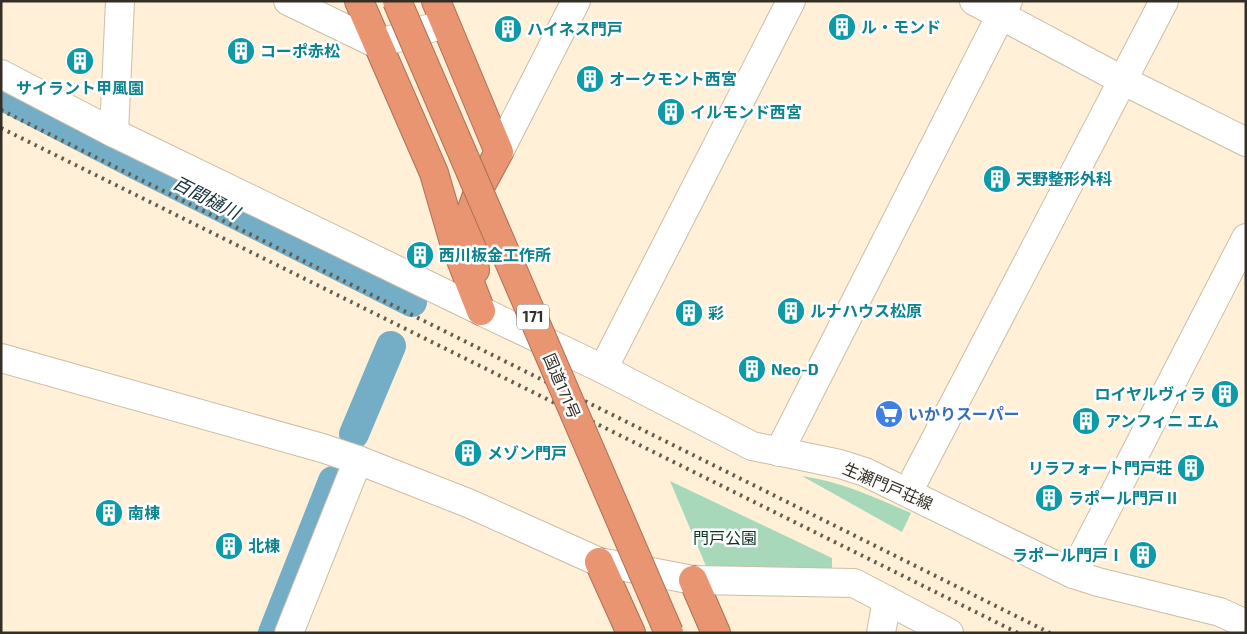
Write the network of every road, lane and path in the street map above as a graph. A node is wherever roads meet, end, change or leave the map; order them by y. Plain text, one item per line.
1 (120, 1) edge
2 (288, 1) edge
3 (359, 1) edge
4 (397, 1) edge
5 (576, 1) edge
6 (792, 1) edge
7 (974, 1) edge
8 (1164, 1) edge
9 (1005, 8) edge
10 (440, 12) edge
11 (377, 44) junction
12 (1, 74) edge
13 (1122, 80) junction
14 (114, 134) junction
15 (1246, 142) edge
16 (499, 152) junction
17 (434, 173) junction
18 (480, 188) junction
19 (1246, 238) edge
20 (481, 311) junction
21 (1, 358) edge
22 (603, 369) junction
23 (779, 452) junction
24 (358, 460) junction
25 (908, 492) junction
26 (600, 562) junction
27 (1073, 574) junction
28 (693, 580) junction
29 (887, 600) junction
30 (1246, 624) edge
31 (289, 633) edge
32 (631, 633) edge
33 (669, 633) edge
34 (716, 633) edge
35 (881, 633) edge
36 (949, 633) edge

1 - 14 street
2 - 11 street
3 - 11 highway
4 - 33 highway, 国道171号 / 171, bridge
5 - 16 street
6 - 22 street
7 - 9 street
8 - 13 street
9 - 13 street
9 - 23 street
10 - 11 street
10 - 16 highway
11 - 17 highway
12 - 14 street, 生瀬門戸荘線
13 - 15 street
13 - 25 street
14 - 20 street, 生瀬門戸荘線
16 - 18 highway
17 - 18 highway
17 - 20 highway
18 - 20 highway
19 - 27 street
20 - 22 street, 生瀬門戸荘線
21 - 24 street
22 - 23 street, 生瀬門戸荘線
23 - 25 street, 生瀬門戸荘線
24 - 26 street
24 - 31 street
25 - 27 street, 生瀬門戸荘線
26 - 28 street
26 - 32 highway
27 - 30 street, 生瀬門戸荘線
28 - 29 street
28 - 34 highway
29 - 35 street
29 - 36 street

